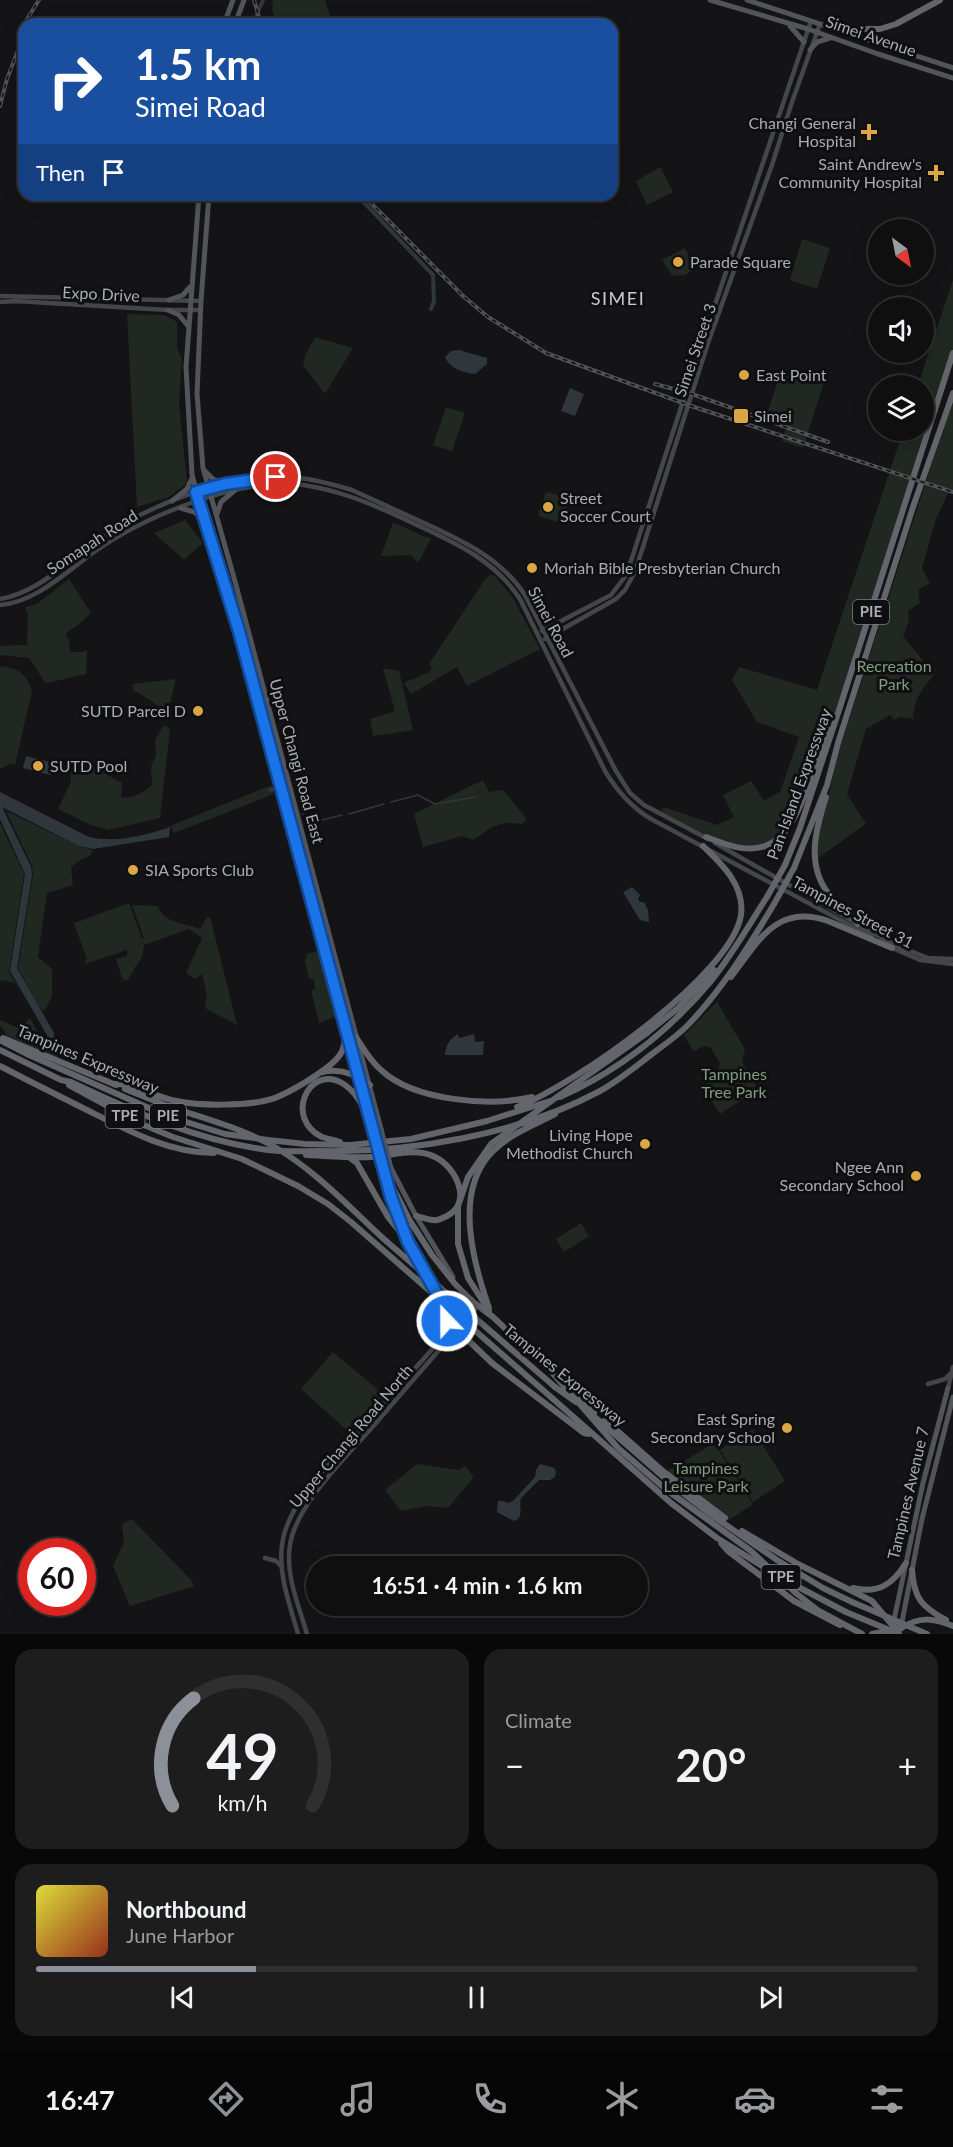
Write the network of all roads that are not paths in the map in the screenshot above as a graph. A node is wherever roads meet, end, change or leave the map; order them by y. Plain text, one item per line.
1 (233, 0) edge
2 (244, 0) edge
3 (710, 0) edge
4 (747, 0) edge
5 (940, 0) edge
6 (226, 18) edge
7 (237, 18) edge
8 (811, 21) junction
9 (787, 23) junction
10 (820, 24) junction
11 (808, 29) junction
12 (837, 29) junction
13 (817, 32) junction
14 (832, 38) junction
15 (804, 42) junction
16 (810, 50) junction
17 (953, 68) edge
18 (953, 78) edge
19 (779, 142) junction
20 (768, 145) junction
21 (198, 201) edge
22 (208, 201) edge
23 (191, 286) junction
24 (2, 299) edge
25 (169, 300) junction
26 (190, 301) junction
27 (201, 301) junction
28 (168, 310) junction
29 (189, 310) junction
30 (200, 310) junction
31 (188, 326) junction
32 (953, 353) edge
33 (953, 393) edge
34 (202, 468) junction
35 (192, 474) junction
36 (225, 484) junction
37 (208, 489) junction
38 (235, 490) junction
39 (196, 492) junction
40 (210, 498) junction
41 (172, 501) junction
42 (199, 502) junction
43 (181, 508) junction
44 (217, 517) junction
45 (206, 521) junction
46 (525, 595) junction
47 (0, 599) edge
48 (520, 599) junction
49 (0, 605) edge
50 (543, 631) junction
51 (537, 634) junction
52 (546, 638) junction
53 (540, 641) junction
54 (260, 676) junction
55 (254, 684) junction
56 (840, 707) junction
57 (827, 785) junction
58 (297, 813) junction
59 (289, 820) junction
60 (706, 837) junction
61 (703, 846) junction
62 (307, 853) junction
63 (300, 861) junction
64 (310, 868) junction
65 (303, 874) junction
66 (780, 884) junction
67 (752, 922) junction
68 (858, 924) junction
69 (892, 948) junction
70 (953, 959) edge
71 (953, 964) edge
72 (715, 995) junction
73 (687, 998) junction
74 (661, 1012) junction
75 (346, 1031) junction
76 (356, 1037) junction
77 (0, 1039) edge
78 (0, 1050) edge
79 (360, 1051) junction
80 (354, 1057) junction
81 (0, 1066) edge
82 (319, 1073) junction
83 (359, 1076) junction
84 (61, 1080) junction
85 (114, 1084) junction
86 (370, 1085) junction
87 (543, 1094) junction
88 (574, 1102) junction
89 (472, 1124) junction
90 (377, 1129) junction
91 (350, 1145) junction
92 (303, 1152) junction
93 (220, 1153) junction
94 (347, 1157) junction
95 (387, 1169) junction
96 (398, 1214) junction
97 (416, 1216) junction
98 (408, 1242) junction
99 (482, 1285) junction
100 (472, 1299) junction
101 (442, 1303) junction
102 (478, 1305) junction
103 (449, 1315) junction
104 (492, 1316) junction
105 (457, 1325) junction
106 (445, 1339) junction
107 (470, 1342) junction
108 (952, 1369) edge
109 (550, 1370) junction
110 (928, 1384) dead end
111 (948, 1388) joint
112 (953, 1397) edge
113 (952, 1406) edge
114 (597, 1416) junction
115 (603, 1422) junction
116 (592, 1434) junction
117 (723, 1521) junction
118 (738, 1528) junction
119 (717, 1538) junction
120 (265, 1558) dead end
121 (906, 1563) junction
122 (282, 1567) junction
123 (912, 1570) junction
124 (841, 1585) junction
125 (953, 1625) edge
126 (850, 1630) junction
127 (892, 1630) edge
128 (900, 1633) edge
129 (298, 1634) edge
130 (307, 1634) edge
131 (856, 1634) edge
132 (862, 1634) edge
133 (870, 1634) edge
134 (927, 1634) edge

1 - 6 main road
2 - 7 main road
3 - 9 main road, Simei Avenue
4 - 8 main road, Simei Avenue
5 - 12 highway
8 - 10 main road, Simei Avenue
8 - 11 main road, Simei Street 3
9 - 11 main road, Simei Avenue
9 - 15 main road
10 - 12 main road, Simei Avenue
10 - 13 main road, Simei Street 3
11 - 13 main road, Simei Avenue
11 - 15 main road, Simei Street 3
12 - 17 main road, Simei Avenue
13 - 14 main road, Simei Avenue
13 - 16 main road, Simei Street 3
14 - 16 main road
14 - 18 main road, Simei Avenue
15 - 20 main road, Simei Street 3
16 - 19 main road, Simei Street 3
19 - 20 main road
19 - 52 main road, Simei Street 3
20 - 50 main road, Simei Street 3
21 - 23 main road, Upper Changi Road East
22 - 27 main road, Upper Changi Road East
23 - 25 main road
23 - 26 main road, Upper Changi Road East
24 - 25 main road, Expo Drive
24 - 28 main road, Expo Drive
25 - 26 main road, Expo Drive
26 - 27 main road, Expo Drive
26 - 29 main road, Upper Changi Road East
27 - 30 main road, Upper Changi Road East
28 - 29 main road, Expo Drive
28 - 31 main road
29 - 30 main road, Expo Drive
29 - 31 main road, Upper Changi Road East
30 - 34 main road, Upper Changi Road East
31 - 35 main road, Upper Changi Road East
32 - 56 highway, Pan-Island Expressway / PIE
33 - 57 highway, Pan-Island Expressway / PIE
34 - 36 main road
34 - 37 main road, Upper Changi Road East
35 - 39 main road, Upper Changi Road East
35 - 41 main road
36 - 37 main road, Simei Road
36 - 46 main road, Simei Road
37 - 39 main road, Simei Road
37 - 40 main road, Upper Changi Road East
38 - 40 main road, Simei Road
38 - 44 main road
38 - 48 main road, Simei Road
39 - 41 main road, Somapah Road
39 - 42 main road, Upper Changi Road East
40 - 42 main road, Simei Road
40 - 44 main road, Upper Changi Road East
41 - 47 main road, Somapah Road
42 - 43 main road, Somapah Road
42 - 45 main road, Upper Changi Road East
43 - 45 main road
43 - 49 main road, Somapah Road
44 - 54 main road, Upper Changi Road East
45 - 55 main road, Upper Changi Road East
46 - 48 main road
46 - 50 main road, Simei Road
48 - 51 main road, Simei Road
50 - 51 main road, Simei Street 3
50 - 52 main road, Simei Road
51 - 53 main road, Simei Road
52 - 53 main road, Simei Street 3
52 - 60 main road, Simei Road
53 - 61 main road, Simei Road
54 - 55 main road
54 - 58 main road, Upper Changi Road East
55 - 59 main road, Upper Changi Road East
56 - 60 highway
56 - 67 highway, Pan-Island Expressway / PIE, bridge
57 - 68 highway
57 - 72 highway, Pan-Island Expressway / PIE, bridge
58 - 59 main road
58 - 62 main road, Upper Changi Road East
59 - 63 main road, Upper Changi Road East
60 - 66 main road, Simei Road
61 - 66 main road, Simei Road
61 - 74 highway
62 - 63 main road
62 - 64 main road, Upper Changi Road East
63 - 65 main road, Upper Changi Road East
64 - 65 main road
64 - 76 main road, Upper Changi Road East
65 - 75 main road, Upper Changi Road East
66 - 68 main road, Tampines Street 31
66 - 69 main road, Tampines Street 31
67 - 73 highway
67 - 89 highway, Pan-Island Expressway / PIE
68 - 70 main road, Tampines Street 31
69 - 71 main road, Tampines Street 31
69 - 72 highway
72 - 88 highway, Pan-Island Expressway / PIE
73 - 74 highway
73 - 104 highway, bridge
74 - 87 highway
75 - 80 main road, Upper Changi Road East
75 - 82 highway
76 - 79 main road, Upper Changi Road East
76 - 87 highway
77 - 85 highway, Tampines Expressway / TPE
77 - 91 highway, Pan-Island Expressway / PIE
78 - 84 highway, Pan-Island Expressway / PIE
79 - 80 main road
79 - 86 main road, Upper Changi Road East
80 - 83 main road, Upper Changi Road East
81 - 93 highway
82 - 83 highway
82 - 85 highway
83 - 86 highway
83 - 90 main road, Upper Changi Road East
84 - 92 highway, Pan-Island Expressway / PIE
84 - 93 highway, TPE
85 - 115 highway, Tampines Expressway / TPE, bridge
86 - 90 main road, Upper Changi Road East
87 - 89 highway
88 - 92 highway, Pan-Island Expressway / PIE
88 - 99 highway
89 - 91 highway, Pan-Island Expressway / PIE
90 - 91 highway
90 - 95 main road, Upper Changi Road East, bridge
92 - 94 highway
93 - 116 highway, Tampines Expressway / TPE, bridge
94 - 97 highway
94 - 98 highway
95 - 96 main road, Upper Changi Road East
95 - 97 main road, Upper Changi Road East
95 - 104 highway, bridge
96 - 98 main road, Upper Changi Road East
96 - 101 main road, Upper Changi Road East
97 - 100 main road, Upper Changi Road East
98 - 101 main road, Upper Changi Road East
99 - 102 highway
99 - 104 highway
100 - 102 main road, Upper Changi Road East
100 - 105 main road, Upper Changi Road North
101 - 103 main road, Upper Changi Road East
102 - 104 highway
102 - 105 main road, Upper Changi Road North
103 - 105 main road, Upper Changi Road East
103 - 106 main road
104 - 109 highway, bridge
105 - 106 main road, Upper Changi Road North
105 - 107 highway
106 - 107 highway
106 - 122 main road, Upper Changi Road North
106 - 130 main road, Upper Changi Road North
107 - 116 highway
108 - 110 main road
108 - 111 main road, Tampines Avenue 7
109 - 114 highway
109 - 132 highway, bridge
111 - 121 main road, Tampines Avenue 7
112 - 113 main road, Tampines Avenue 7
113 - 123 main road, Tampines Avenue 7
114 - 115 highway
114 - 118 highway
115 - 117 highway, Tampines Expressway / TPE
116 - 119 highway, Tampines Expressway / TPE
117 - 118 highway
117 - 134 highway, Tampines Expressway / TPE, bridge
118 - 124 highway
119 - 126 highway
119 - 128 highway, Tampines Expressway / TPE, bridge
120 - 122 main road
121 - 124 highway
121 - 127 main road, Tampines Avenue 7
122 - 129 main road, Upper Changi Road North
123 - 125 highway
123 - 128 main road, Tampines Avenue 7
124 - 127 highway
125 - 128 highway
126 - 131 highway
126 - 133 highway
127 - 128 highway
127 - 133 highway

